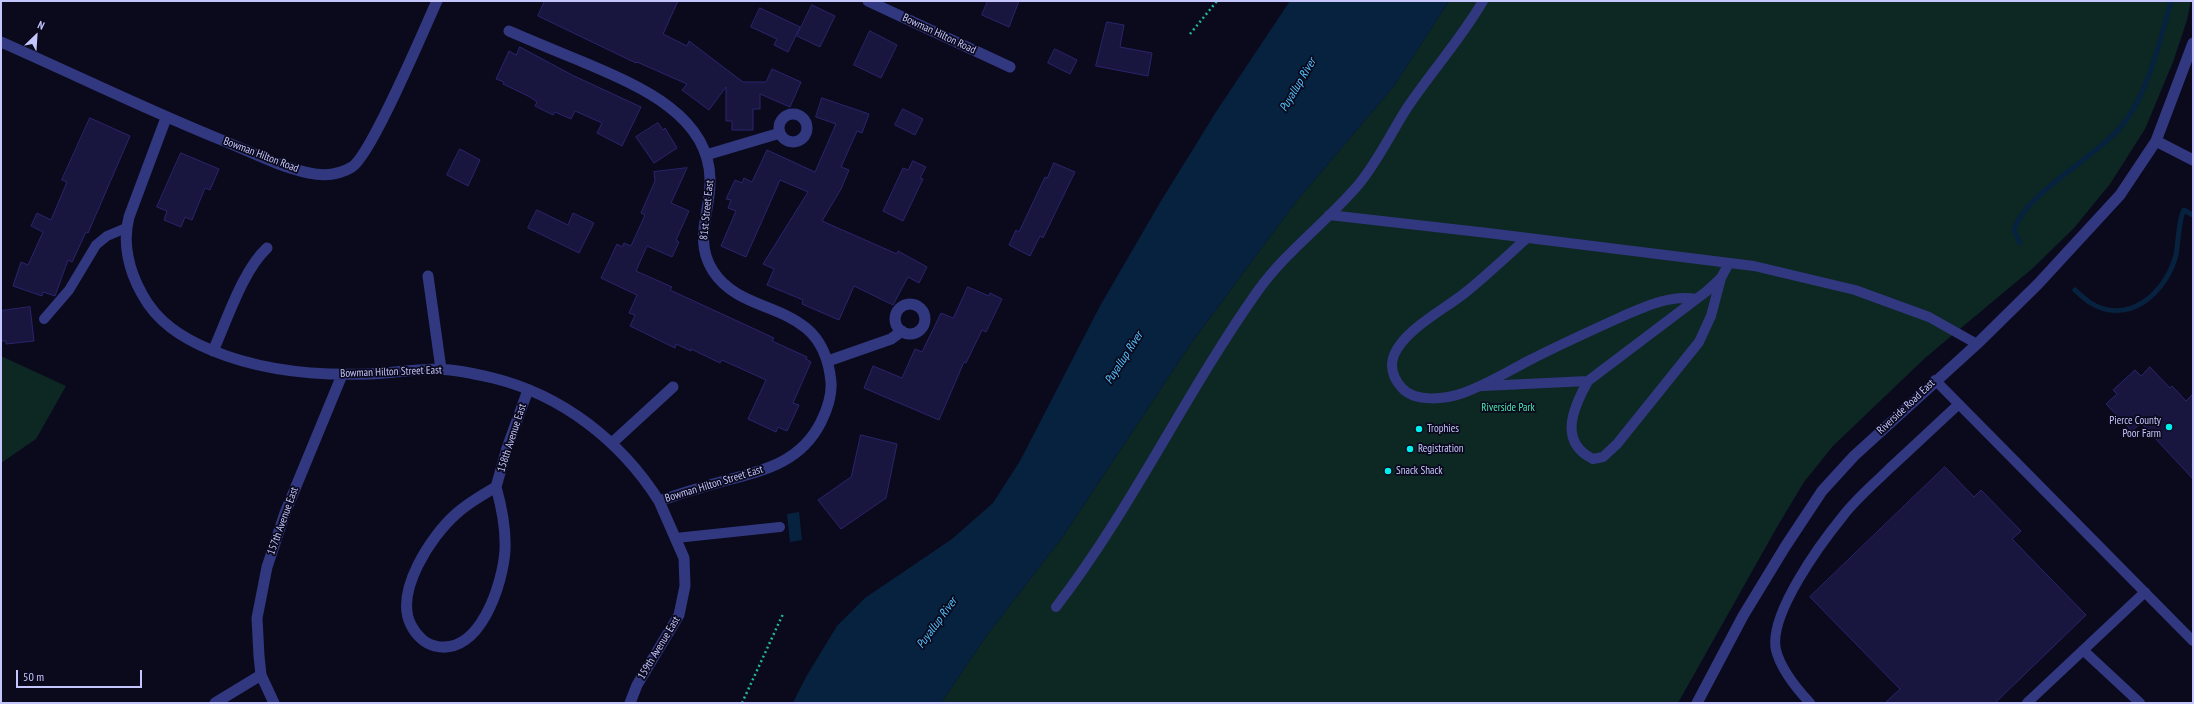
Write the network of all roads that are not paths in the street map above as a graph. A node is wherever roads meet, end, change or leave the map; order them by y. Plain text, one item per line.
1 (437, 1) edge
2 (868, 1) edge
3 (1483, 1) edge
4 (509, 31) dead end
5 (1, 42) edge
6 (2193, 43) edge
7 (1010, 67) dead end
8 (166, 118) junction
9 (780, 133) dead end
10 (2156, 141) junction
11 (706, 155) junction
12 (2193, 160) edge
13 (1329, 215) junction
14 (126, 228) junction
15 (1527, 238) junction
16 (267, 248) dead end
17 (1728, 263) junction
18 (428, 276) dead end
19 (1721, 278) junction
20 (1696, 299) junction
21 (44, 319) dead end
22 (902, 331) dead end
23 (1977, 344) junction
24 (213, 351) junction
25 (828, 361) junction
26 (441, 369) junction
27 (342, 375) junction
28 (1935, 380) junction
29 (1588, 381) junction
30 (1481, 386) junction
31 (673, 387) dead end
32 (528, 390) junction
33 (1958, 404) junction
34 (612, 443) junction
35 (496, 487) junction
36 (659, 501) junction
37 (780, 527) dead end
38 (676, 538) junction
39 (2144, 592) junction
40 (1056, 607) dead end
41 (2193, 641) edge
42 (2083, 650) junction
43 (261, 675) junction
44 (215, 703) edge
45 (274, 703) edge
46 (630, 703) edge
47 (1697, 703) edge
48 (1810, 703) edge
49 (2027, 703) edge
50 (2140, 703) edge

1 - 8 street, Bowman Hilton Road
2 - 7 street, Bowman Hilton Road
3 - 13 lane
4 - 11 street, 81st Street East
5 - 8 street, Bowman Hilton Road
6 - 10 street, Riverside Road East
8 - 14 street, Bowman Hilton Street East
9 - 11 street
10 - 12 street
10 - 23 street, Riverside Road East
11 - 25 street, 81st Street East
13 - 15 lane
13 - 40 lane
14 - 21 lane
14 - 24 street, Bowman Hilton Street East
15 - 17 lane
15 - 30 lane
16 - 24 street
17 - 19 lane
17 - 23 lane
18 - 26 street
19 - 20 lane
19 - 29 lane
20 - 29 lane
20 - 30 lane
22 - 25 street
23 - 28 street, Riverside Road East
24 - 27 street, Bowman Hilton Street East
25 - 36 street, Bowman Hilton Street East
26 - 27 street, Bowman Hilton Street East
26 - 32 street, Bowman Hilton Street East
27 - 43 street, 157th Avenue East
28 - 33 lane
28 - 47 street, Riverside Road East
29 - 30 lane
31 - 34 street
32 - 34 street, Bowman Hilton Street East
32 - 35 street, 158th Avenue East
33 - 39 lane
33 - 48 lane
34 - 36 street, Bowman Hilton Street East
35 - 35 street, 158th Avenue East
36 - 38 street, 159th Avenue East
37 - 38 lane
38 - 46 street, 159th Avenue East
39 - 41 lane
39 - 42 lane
42 - 49 lane
42 - 50 lane
43 - 44 street
43 - 45 street

